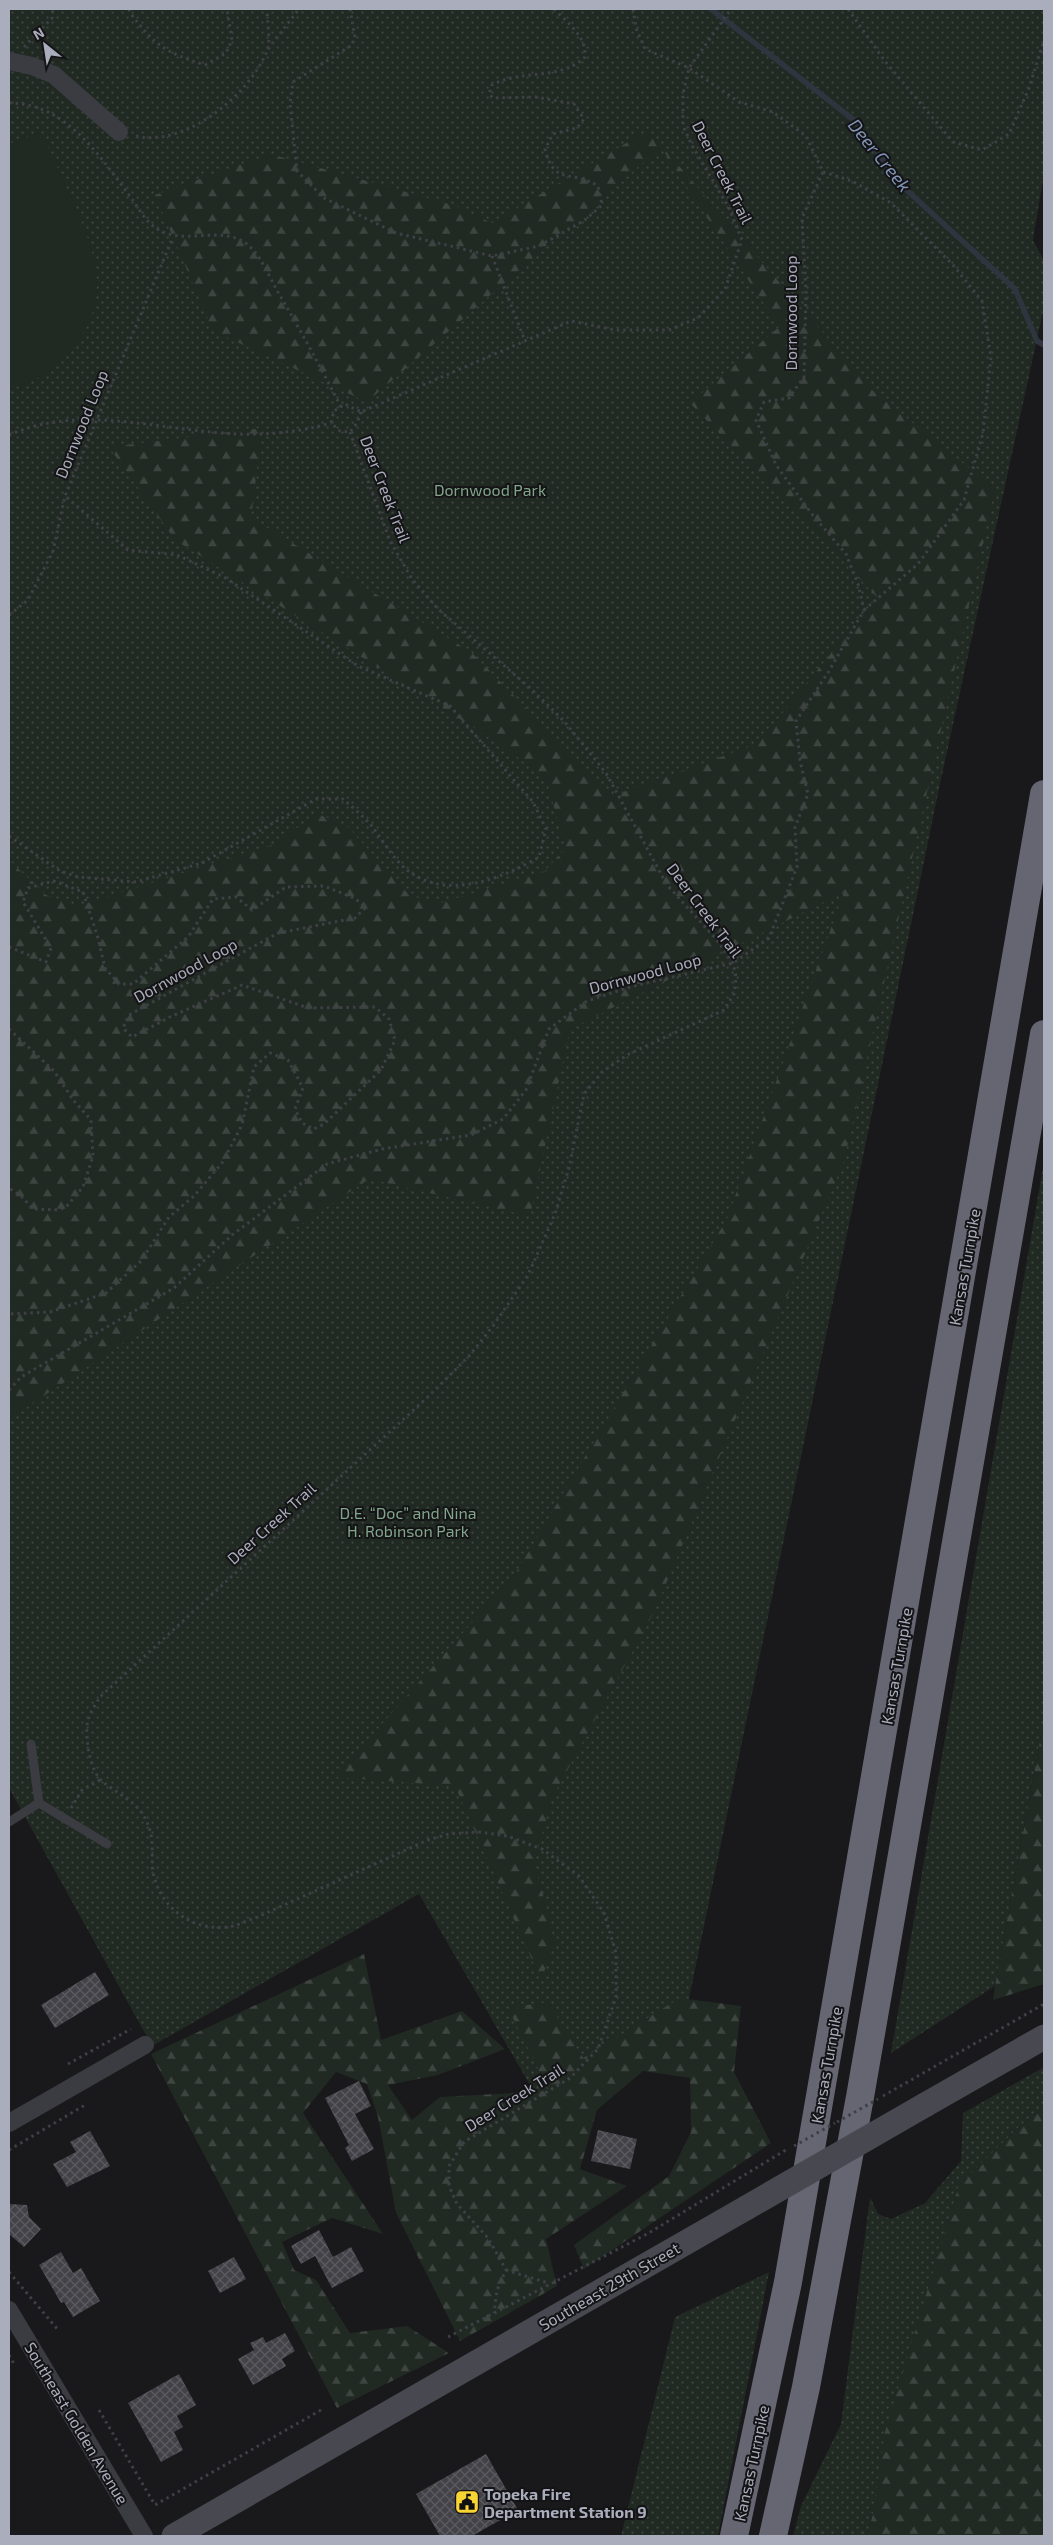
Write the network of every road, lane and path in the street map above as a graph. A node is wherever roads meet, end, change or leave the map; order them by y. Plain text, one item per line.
1 (53, 9) edge
2 (129, 9) edge
3 (227, 9) edge
4 (267, 9) edge
5 (299, 9) edge
6 (350, 9) edge
7 (554, 9) edge
8 (633, 9) edge
9 (731, 9) edge
10 (848, 9) edge
11 (1044, 40) edge
12 (268, 49) junction
13 (10, 61) edge
14 (689, 68) junction
15 (9, 103) edge
16 (119, 132) joint
17 (822, 172) junction
18 (173, 237) junction
19 (492, 256) junction
20 (525, 341) junction
21 (341, 407) junction
22 (361, 412) junction
23 (96, 419) junction
24 (331, 423) junction
25 (350, 432) junction
26 (9, 435) edge
27 (66, 496) junction
28 (864, 610) junction
29 (9, 615) edge
30 (1044, 794) edge
31 (9, 836) edge
32 (9, 946) edge
33 (733, 963) junction
34 (9, 1029) edge
35 (1044, 1034) edge
36 (9, 1188) edge
37 (9, 1314) edge
38 (9, 1390) edge
39 (32, 1744) dead end
40 (100, 1780) junction
41 (39, 1803) junction
42 (65, 1818) junction
43 (9, 1822) edge
44 (107, 1844) dead end
45 (1044, 2004) edge
46 (131, 2029) dead end
47 (1044, 2037) edge
48 (145, 2045) dead end
49 (68, 2064) dead end
50 (85, 2105) dead end
51 (9, 2123) edge
52 (9, 2150) edge
53 (506, 2270) junction
54 (9, 2272) edge
55 (549, 2284) junction
56 (9, 2310) edge
57 (494, 2313) junction
58 (58, 2331) dead end
59 (448, 2337) dead end
60 (9, 2355) edge
61 (14, 2364) dead end
62 (99, 2410) dead end
63 (322, 2410) dead end
64 (144, 2536) edge
65 (174, 2536) edge
66 (734, 2536) edge
67 (773, 2536) edge

1 - 13 path
2 - 3 path
4 - 12 path
5 - 12 path
6 - 19 path
7 - 19 path
8 - 14 path
9 - 14 path, Deer Creek Trail
10 - 11 path
12 - 16 path
13 - 16 street
14 - 17 path
14 - 20 path, Deer Creek Trail
15 - 18 path
17 - 28 path, Dornwood Loop
17 - 28 path, Dornwood Loop
18 - 21 path
18 - 23 path, Dornwood Loop
19 - 20 path
20 - 22 path, Deer Creek Trail
21 - 22 path, Deer Creek Trail
21 - 24 path
22 - 25 path, Deer Creek Trail
23 - 24 path
23 - 26 path
23 - 27 path, Dornwood Loop
24 - 25 path, Deer Creek Trail
25 - 33 path, Deer Creek Trail
27 - 29 path, Dornwood Loop
27 - 31 path
28 - 33 path, Dornwood Loop
30 - 66 highway, Kansas Turnpike
32 - 37 path, Dornwood Loop
33 - 38 path, Dornwood Loop
33 - 40 path, Deer Creek Trail
34 - 36 path
35 - 67 highway
39 - 41 lane
40 - 42 path
40 - 53 path, Deer Creek Trail
41 - 42 lane
41 - 43 lane
42 - 44 lane
45 - 55 path, bridge
46 - 49 path
47 - 65 main road, Southeast 29th Street, bridge
48 - 51 street
50 - 52 path
53 - 55 path
53 - 57 path
54 - 58 path
55 - 57 path
56 - 64 street, Southeast Golden Avenue
57 - 59 path
60 - 61 path
62 - 63 path

